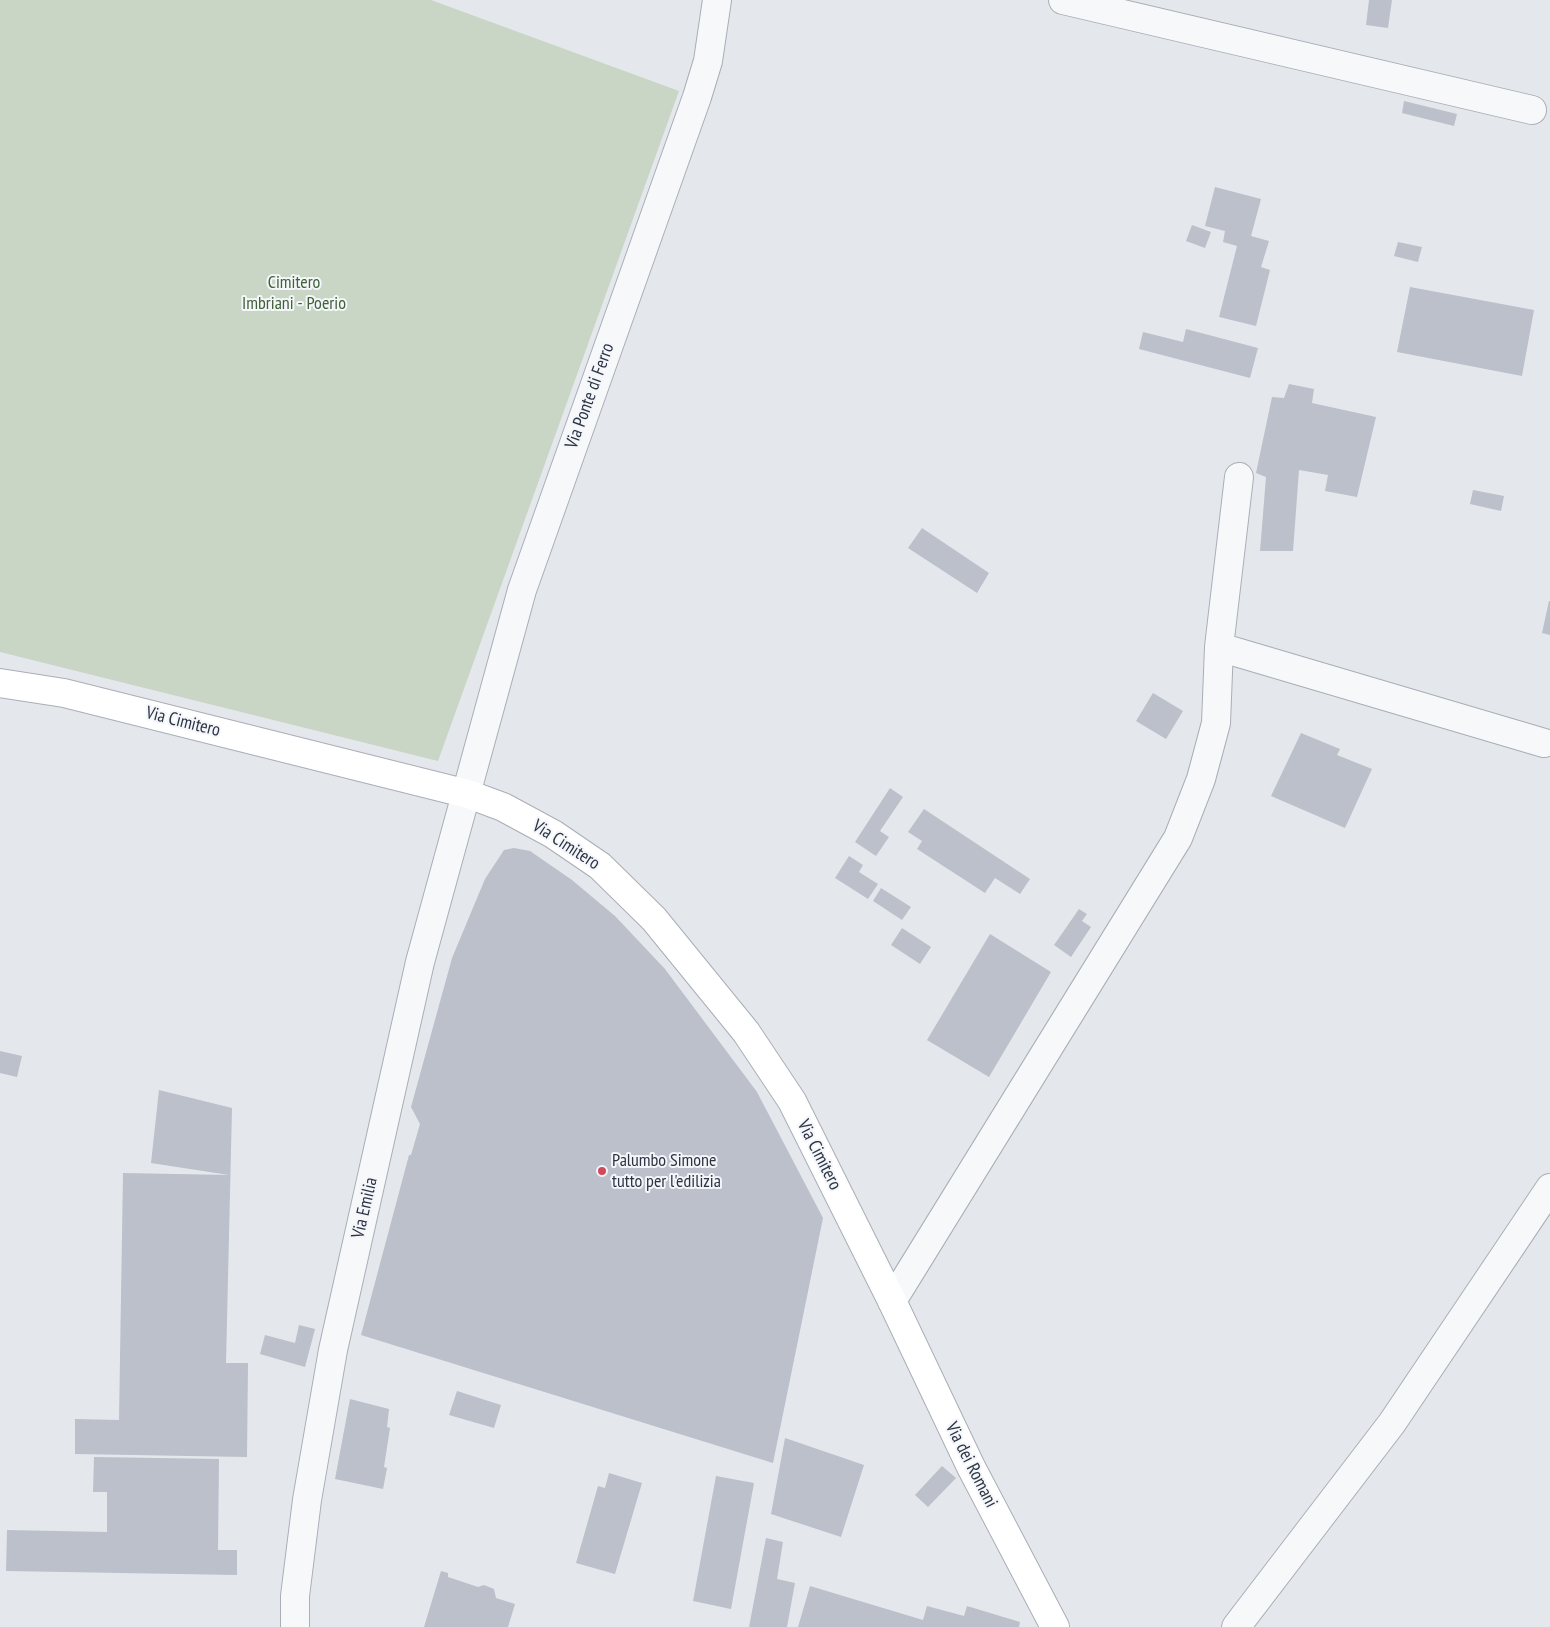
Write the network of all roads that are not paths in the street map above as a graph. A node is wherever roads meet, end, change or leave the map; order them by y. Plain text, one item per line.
1 (717, 0) edge
2 (1063, 0) edge
3 (1532, 110) dead end
4 (1239, 477) dead end
5 (1219, 647) junction
6 (8, 688) edge
7 (1544, 743) dead end
8 (468, 794) junction
9 (1550, 1188) edge
10 (892, 1301) junction
11 (295, 1627) edge
12 (1056, 1627) edge
13 (1236, 1627) edge

1 - 8 street, Via Ponte di Ferro
2 - 3 street
4 - 5 street
5 - 7 street
5 - 10 street
6 - 8 main road, Via Cimitero
8 - 10 main road, Via Cimitero
8 - 11 street, Via Emilia
9 - 13 street
10 - 12 main road, Via dei Romani

